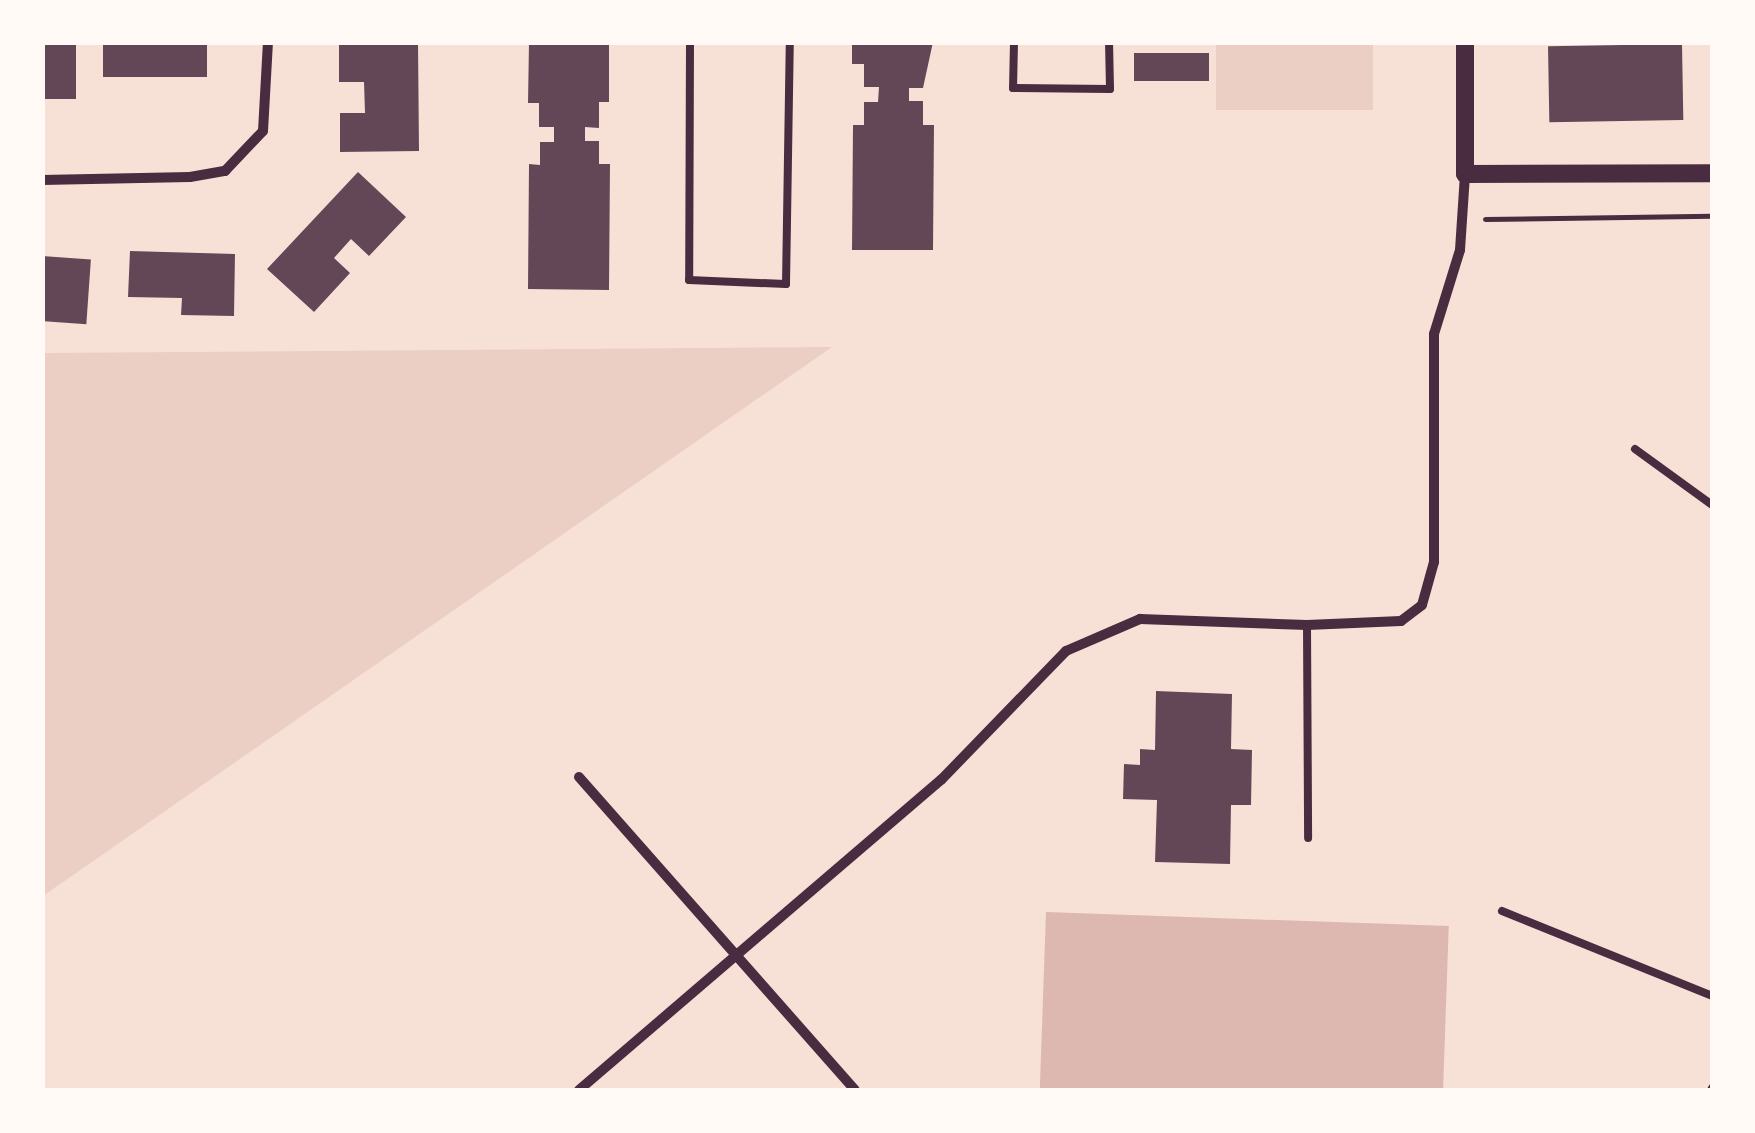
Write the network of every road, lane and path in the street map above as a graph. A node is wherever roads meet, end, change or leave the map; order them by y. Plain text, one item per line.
1 (268, 42) edge
2 (690, 42) edge
3 (790, 42) edge
4 (1014, 42) edge
5 (1109, 42) edge
6 (1465, 42) edge
7 (1712, 173) edge
8 (1465, 174) junction
9 (42, 180) edge
10 (1712, 216) edge
11 (1485, 219) dead end
12 (1635, 449) dead end
13 (1712, 506) edge
14 (1307, 625) junction
15 (578, 776) dead end
16 (1308, 838) dead end
17 (1502, 911) dead end
18 (732, 957) junction
19 (1712, 996) edge
20 (578, 1090) edge
21 (855, 1090) edge

1 - 9 street
2 - 3 lane
4 - 5 lane
6 - 8 street
7 - 8 street
8 - 14 street
10 - 11 path
12 - 13 lane
14 - 16 lane
14 - 18 street
15 - 18 street
17 - 19 lane
18 - 20 street
18 - 21 street

